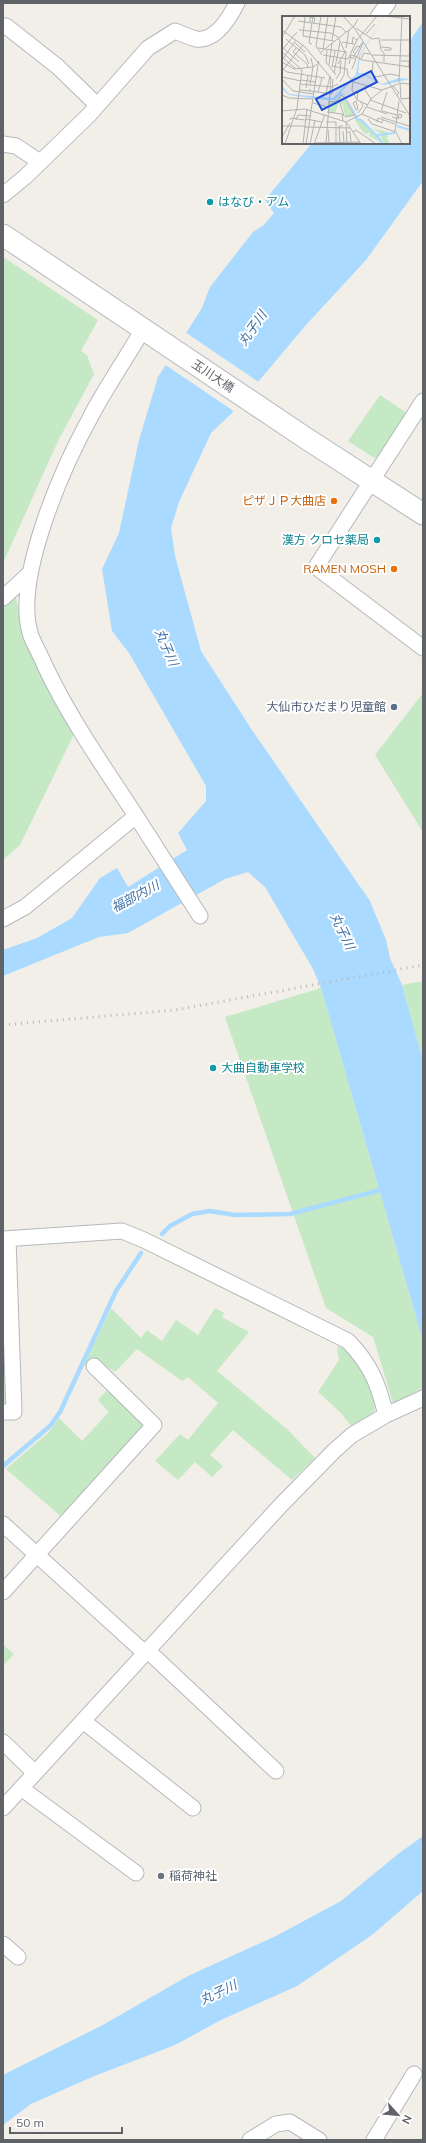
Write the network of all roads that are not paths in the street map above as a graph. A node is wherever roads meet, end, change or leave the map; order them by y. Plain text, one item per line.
1 (237, 3) edge
2 (388, 3) edge
3 (379, 16) edge
4 (6, 26) dead end
5 (97, 106) junction
6 (3, 144) edge
7 (40, 162) junction
8 (3, 195) edge
9 (3, 235) edge
10 (143, 329) junction
11 (423, 401) edge
12 (371, 480) junction
13 (423, 514) edge
14 (30, 573) junction
15 (3, 598) edge
16 (423, 648) edge
17 (136, 816) junction
18 (200, 916) dead end
19 (3, 919) edge
20 (6, 1239) edge
21 (94, 1366) dead end
22 (421, 1399) edge
23 (3, 1412) edge
24 (386, 1415) junction
25 (3, 1524) edge
26 (36, 1555) junction
27 (3, 1592) edge
28 (147, 1652) junction
29 (83, 1721) junction
30 (3, 1742) edge
31 (276, 1771) dead end
32 (35, 1773) junction
33 (21, 1788) junction
34 (3, 1808) edge
35 (193, 1808) dead end
36 (136, 1873) dead end
37 (3, 1944) edge
38 (18, 1957) dead end
39 (414, 2074) dead end
40 (250, 2140) edge
41 (319, 2140) edge
42 (374, 2140) edge

1 - 5 street
2 - 3 street
4 - 5 street
5 - 7 street
6 - 7 street
7 - 8 street
9 - 10 street, 玉川大橋
10 - 12 street, 玉川大橋
10 - 14 street
11 - 12 street
12 - 13 street, 玉川大橋
12 - 16 street
14 - 15 street
14 - 17 street
17 - 18 street
17 - 19 street
20 - 23 street
20 - 24 street
21 - 26 street
22 - 24 street
24 - 28 street
25 - 26 street
26 - 27 street
26 - 28 street
28 - 29 street
28 - 31 street
29 - 32 street
29 - 35 street
30 - 32 street
32 - 33 street
33 - 34 street
33 - 36 street
37 - 38 street
39 - 42 street
40 - 41 street

